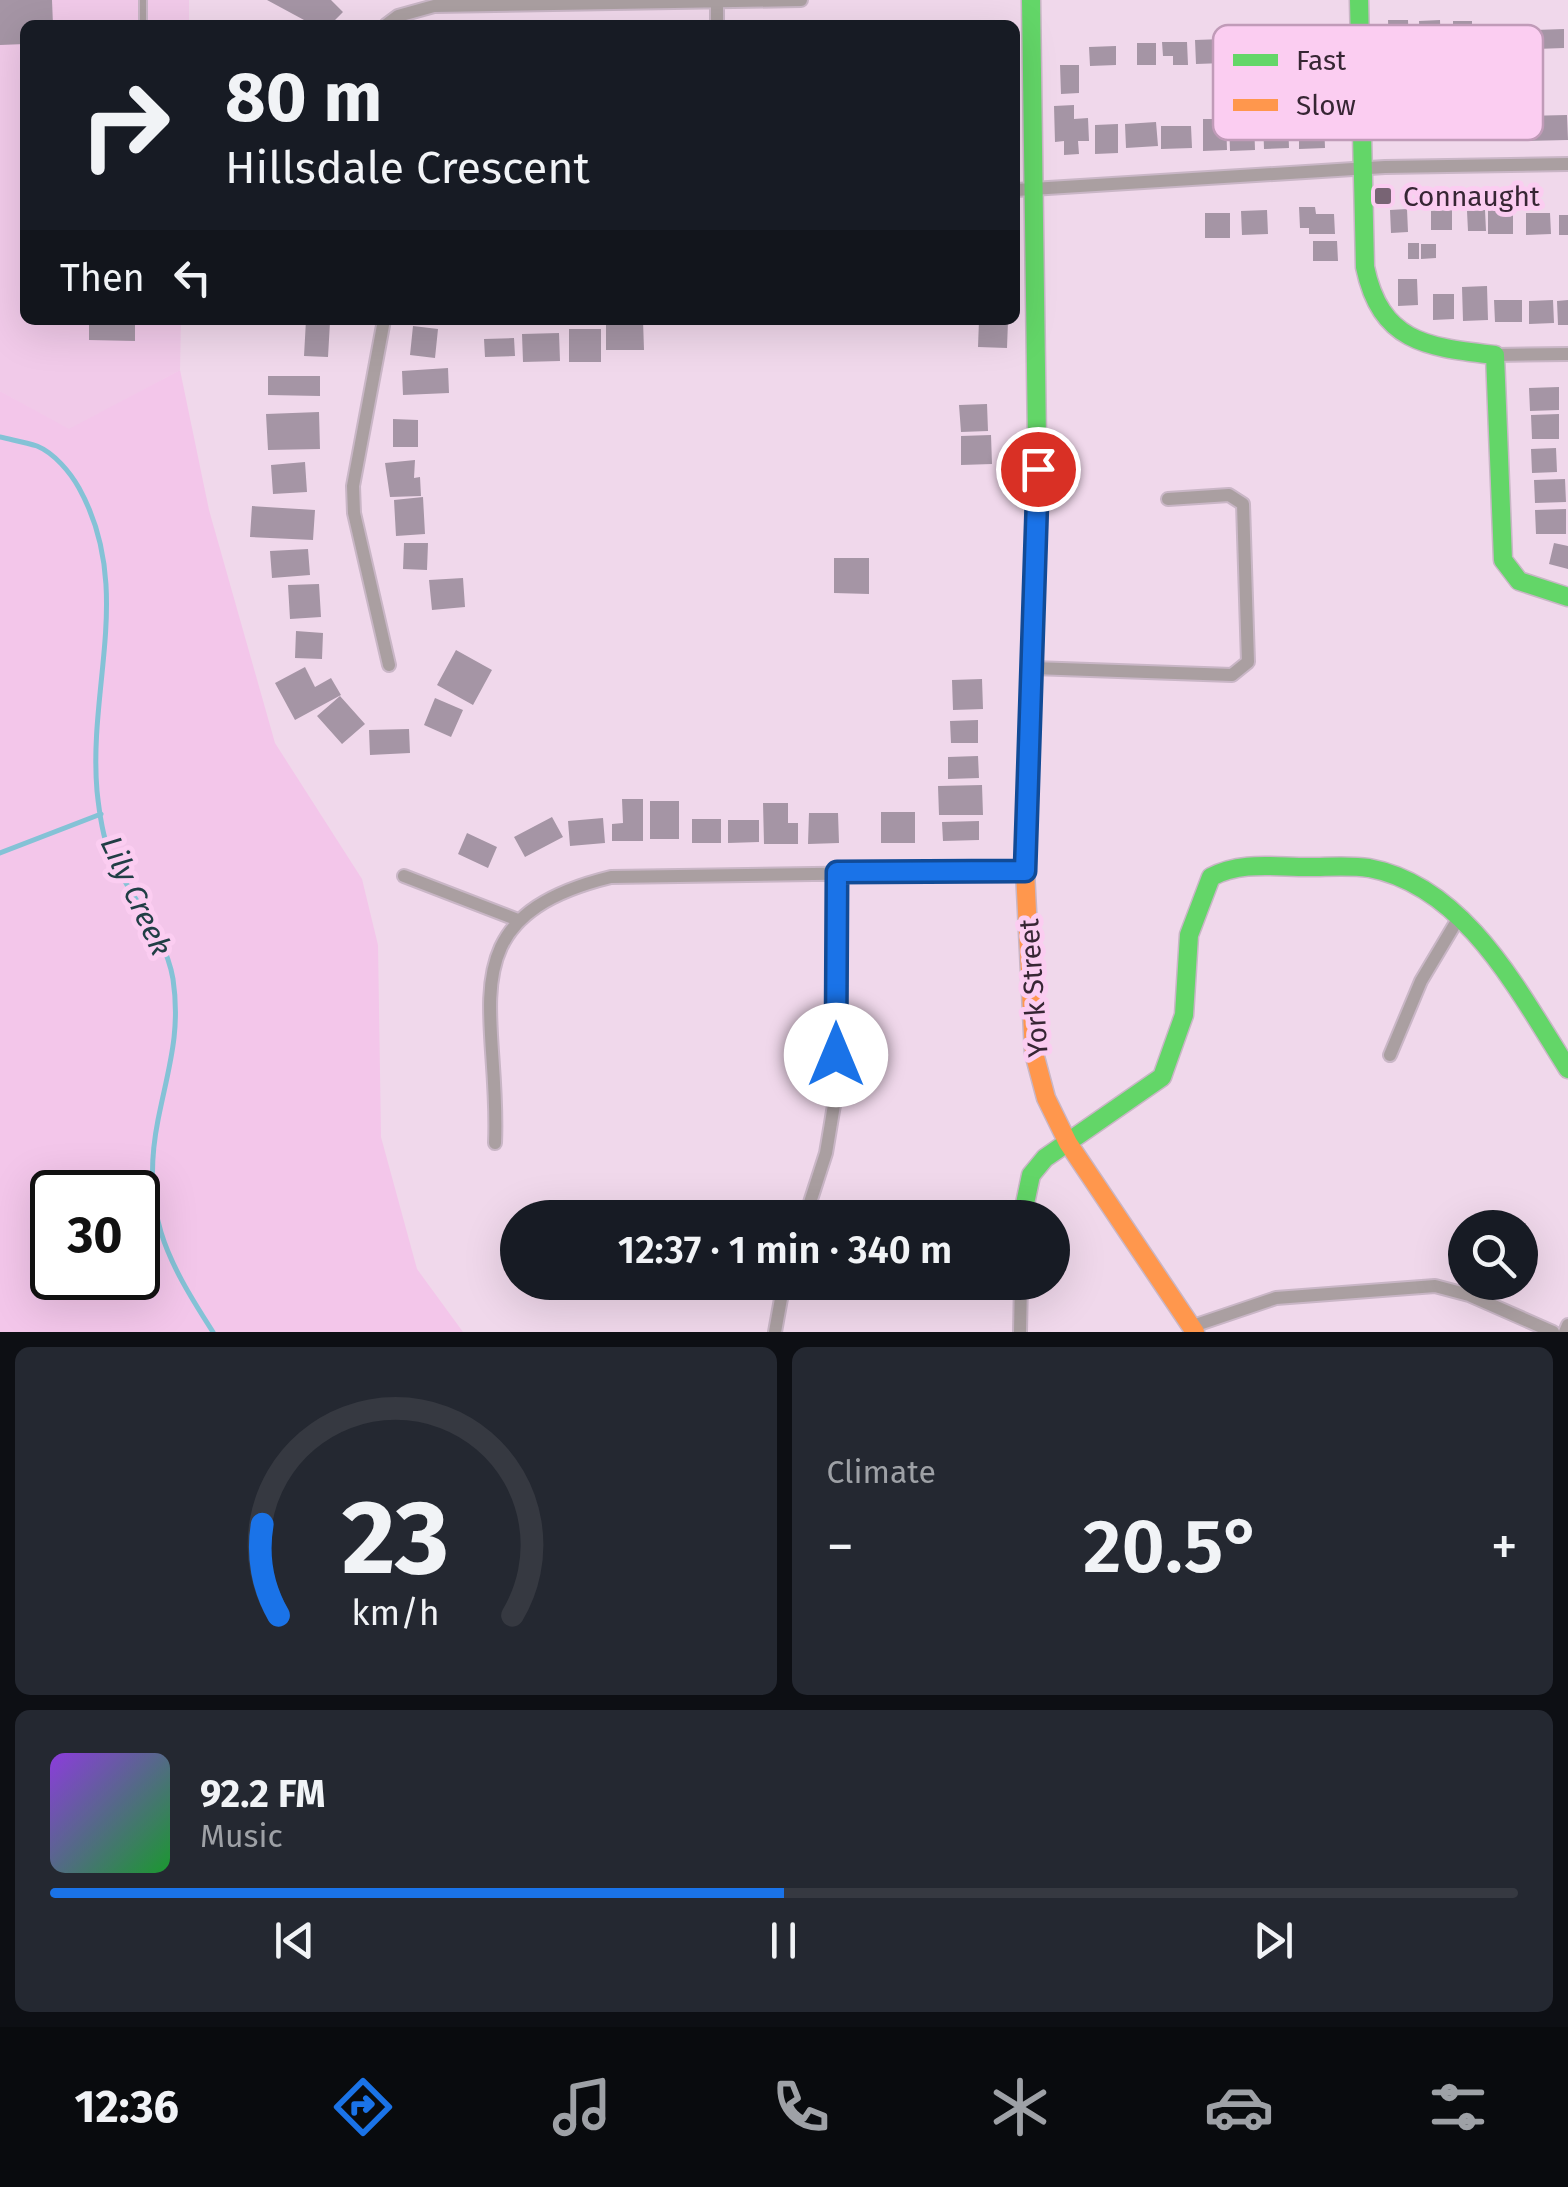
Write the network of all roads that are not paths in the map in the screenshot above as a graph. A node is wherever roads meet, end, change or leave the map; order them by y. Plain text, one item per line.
1 (801, 0) edge
2 (1031, 0) edge
3 (1359, 0) edge
4 (717, 1) edge
5 (393, 20) edge
6 (1360, 25) edge
7 (1363, 140) edge
8 (1568, 164) edge
9 (1364, 168) junction
10 (1020, 190) edge
11 (1036, 190) junction
12 (383, 325) edge
13 (1495, 354) junction
14 (1568, 354) edge
15 (1168, 499) dead end
16 (1568, 598) edge
17 (389, 665) dead end
18 (1032, 668) junction
19 (1025, 871) junction
20 (837, 872) junction
21 (404, 876) dead end
22 (1458, 919) junction
23 (518, 920) junction
24 (1390, 1054) dead end
25 (1568, 1068) edge
26 (496, 1143) dead end
27 (1068, 1143) junction
28 (811, 1200) edge
29 (1026, 1200) edge
30 (781, 1300) edge
31 (1020, 1300) edge
32 (1194, 1329) edge
33 (775, 1332) edge
34 (1020, 1332) edge
35 (1553, 1332) edge

1 - 4 street
2 - 11 street, York Street
3 - 6 street
4 - 5 street
7 - 9 street
8 - 9 street
9 - 11 street
9 - 13 street
10 - 11 street
11 - 18 street, York Street
12 - 17 street
13 - 14 street
13 - 16 street
15 - 18 street
18 - 19 street, York Street
19 - 20 street
19 - 27 street, York Street
20 - 23 street
20 - 28 street
21 - 23 street
22 - 24 street
22 - 25 street
22 - 27 street
23 - 26 street
27 - 29 street
27 - 32 street, York Street
30 - 33 street
31 - 34 street
32 - 35 street

